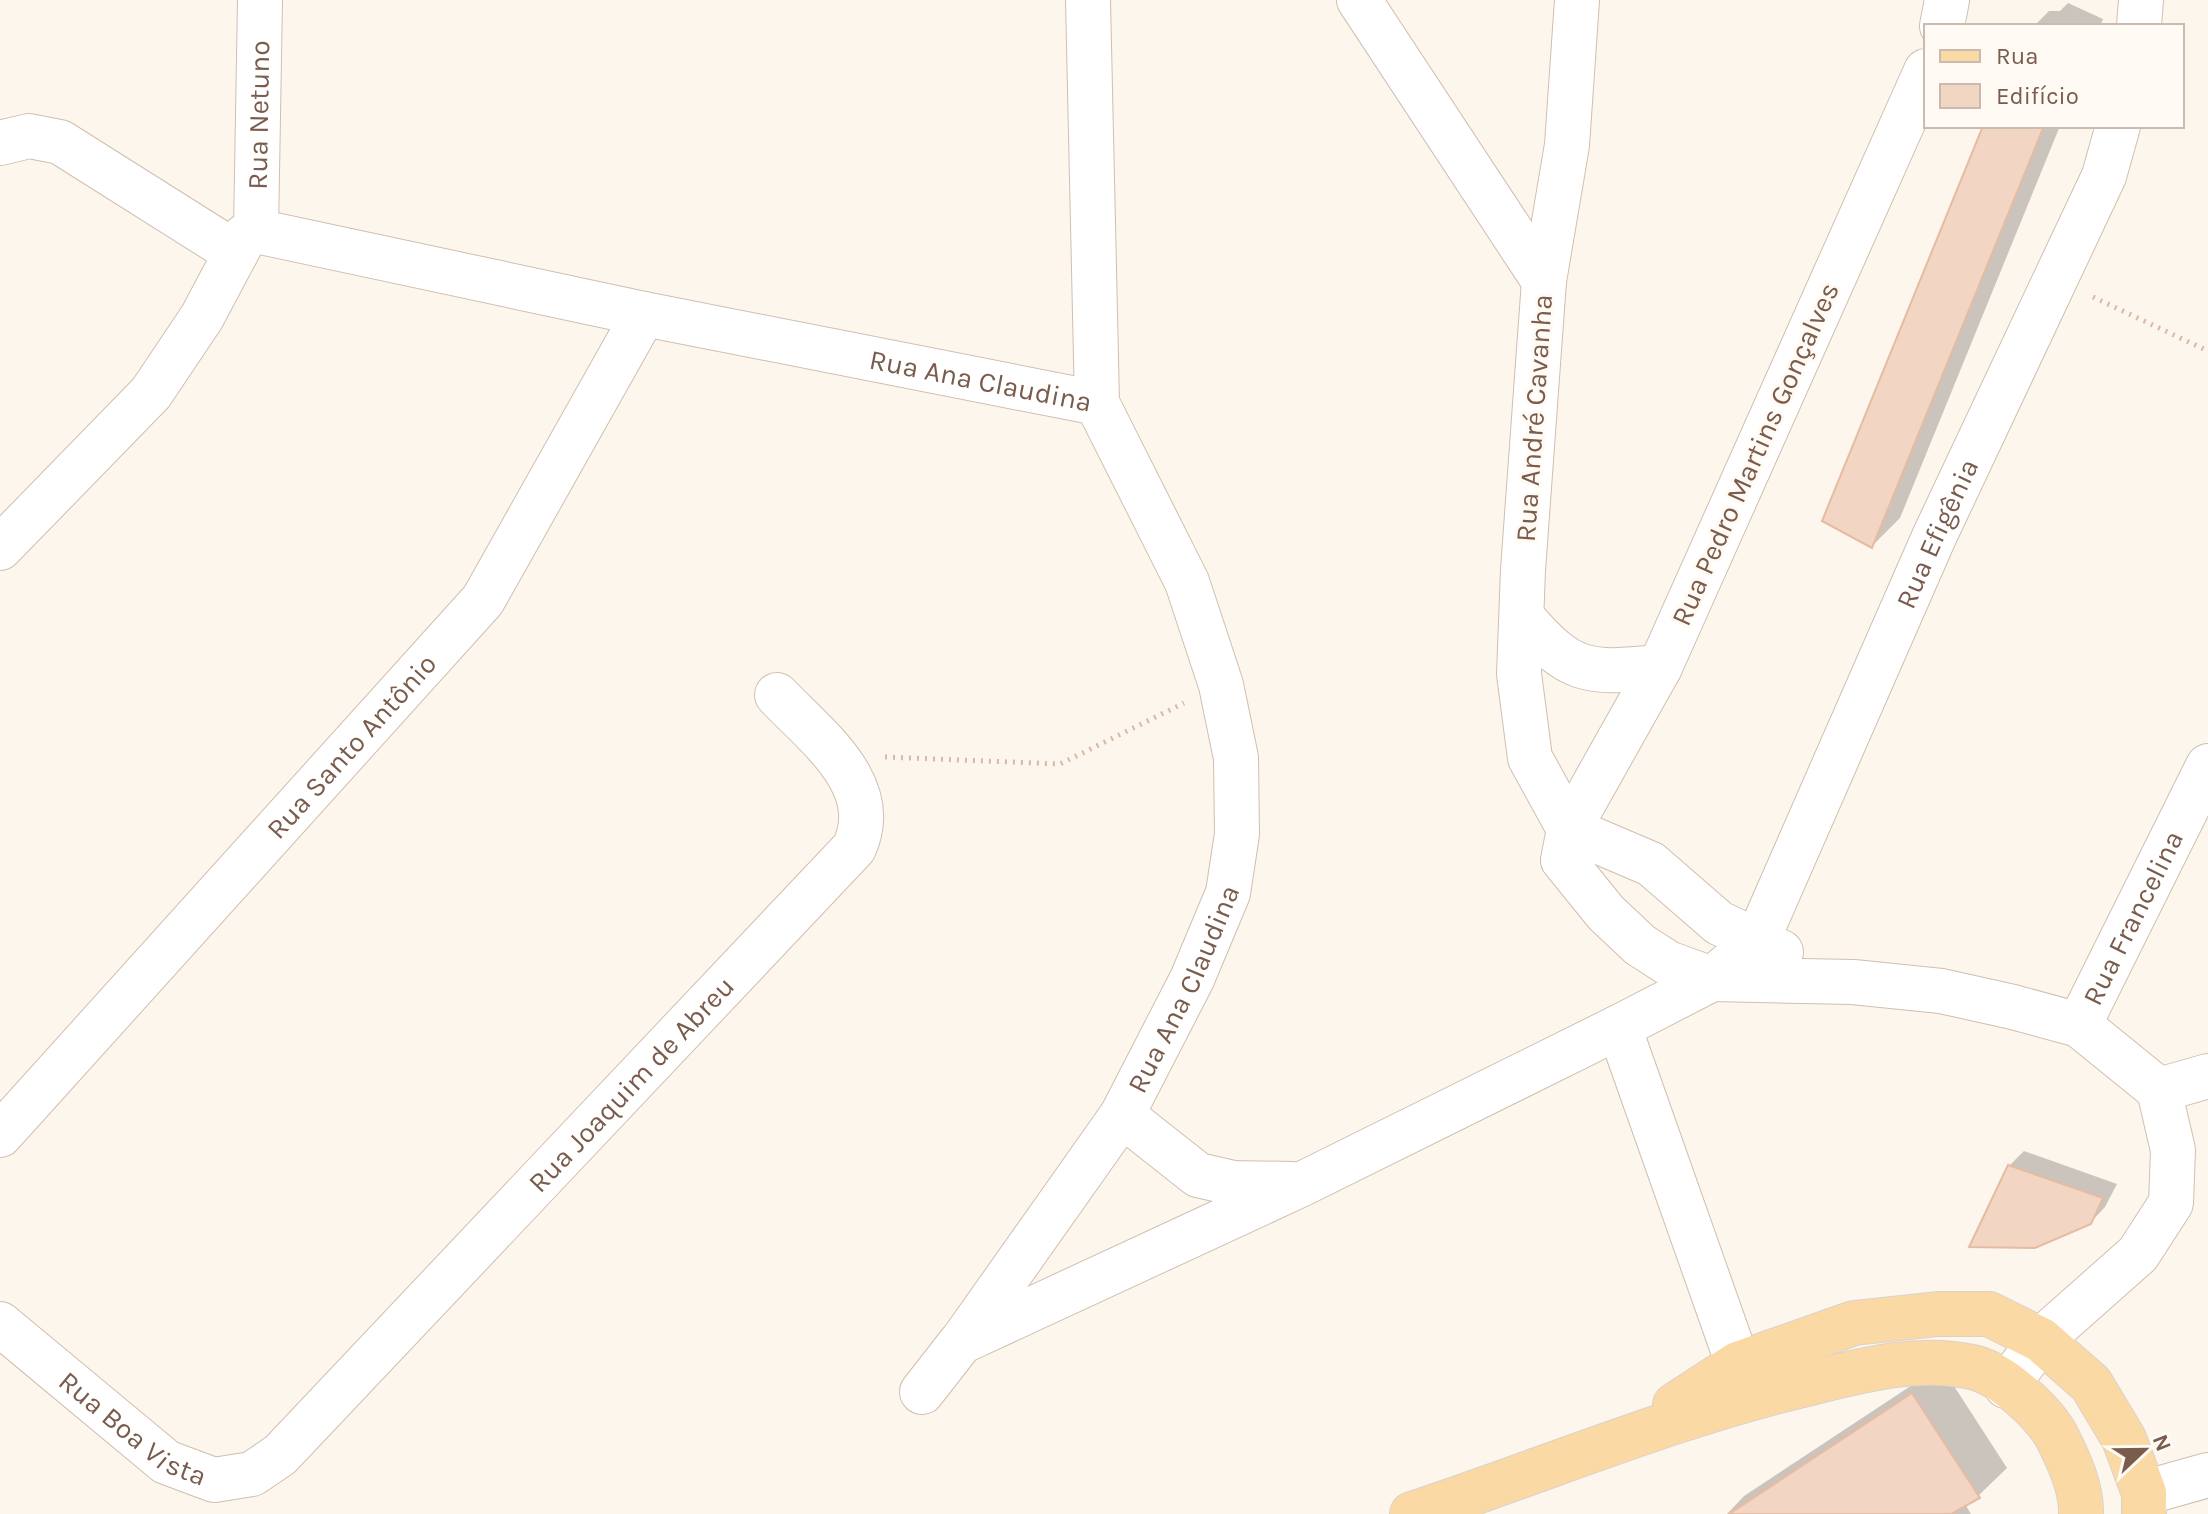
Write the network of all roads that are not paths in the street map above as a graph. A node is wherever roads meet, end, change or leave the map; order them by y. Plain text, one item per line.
1 (260, 0) edge
2 (1088, 0) edge
3 (1359, 0) edge
4 (1577, 0) edge
5 (1947, 0) edge
6 (2141, 0) edge
7 (1942, 24) edge
8 (2139, 24) edge
9 (1924, 75) edge
10 (2117, 128) edge
11 (0, 143) edge
12 (246, 242) junction
13 (1544, 281) junction
14 (644, 314) junction
15 (1097, 403) junction
16 (0, 548) edge
17 (1522, 617) junction
18 (1660, 667) junction
19 (777, 695) dead end
20 (2208, 766) edge
21 (1569, 829) junction
22 (1757, 941) junction
23 (1712, 979) junction
24 (1853, 982) junction
25 (2079, 1025) junction
26 (1619, 1027) junction
27 (2208, 1076) edge
28 (2159, 1090) junction
29 (1122, 1115) junction
30 (0, 1135) edge
31 (1302, 1184) junction
32 (0, 1324) edge
33 (2041, 1340) junction
34 (961, 1342) junction
35 (1738, 1364) junction
36 (2006, 1386) junction
37 (922, 1392) dead end
38 (1626, 1437) junction
39 (280, 1455) joint
40 (2208, 1475) edge
41 (2144, 1504) edge
42 (1412, 1514) edge
43 (2081, 1514) edge

1 - 12 street, Rua Netuno
2 - 15 street
3 - 13 street
4 - 13 street, Rua André Cavanha
5 - 7 street
6 - 8 street
9 - 18 street, Rua Pedro Martins Gonçalves
10 - 22 street, Rua Efigênia
11 - 12 street, Rua Ana Claudina
12 - 14 street, Rua Ana Claudina
12 - 16 street
13 - 17 street, Rua André Cavanha
14 - 15 street, Rua Ana Claudina
14 - 30 street, Rua Santo Antônio
15 - 29 street, Rua Ana Claudina
17 - 18 street
17 - 21 street, Rua André Cavanha
18 - 21 street, Rua Pedro Martins Gonçalves
19 - 39 street, Rua Joaquim de Abreu
20 - 25 street, Rua Francelina
21 - 22 street, Rua André Cavanha
21 - 23 street, Rua André Cavanha
22 - 23 street, Rua Ana Claudina
22 - 24 street, Rua André Cavanha
23 - 24 street, Rua André Cavanha
23 - 26 street, Rua Ana Claudina
24 - 25 street, Rua André Cavanha
25 - 28 street, Rua André Cavanha
26 - 31 street, Rua Ana Claudina
26 - 35 street
27 - 28 street
28 - 33 street
29 - 31 street, Rua Ana Claudina
29 - 34 street, Rua Ana Claudina
31 - 34 street, Rua Ana Claudina
32 - 39 street, Rua Boa Vista
33 - 35 main road
33 - 36 street
33 - 41 main road
34 - 37 street, Rua Ana Claudina
35 - 38 main road
36 - 38 main road
36 - 43 main road
38 - 42 main road
40 - 41 street

